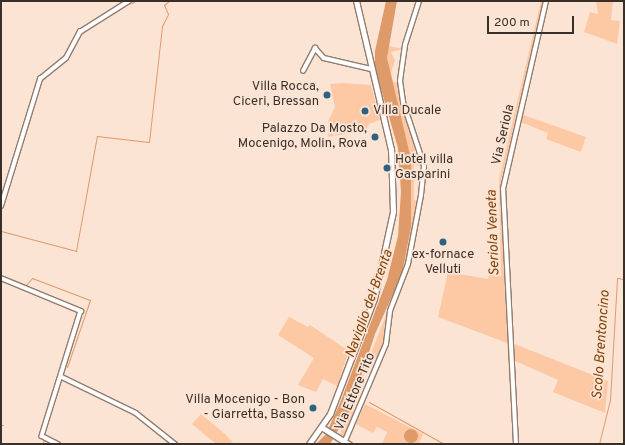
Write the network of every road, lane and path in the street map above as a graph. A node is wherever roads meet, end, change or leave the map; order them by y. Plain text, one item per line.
1 (129, 1) edge
2 (356, 1) edge
3 (419, 1) edge
4 (546, 1) edge
5 (371, 69) junction
6 (303, 71) dead end
7 (1, 206) edge
8 (1, 278) edge
9 (62, 377) junction
10 (325, 429) junction
11 (347, 443) edge
12 (58, 444) edge
13 (175, 444) edge
14 (309, 444) edge
15 (516, 444) edge

1 - 7 street
2 - 5 main road
3 - 11 street, Via Ettore Tito
4 - 15 street, Via Seriola
5 - 6 street
5 - 10 main road
8 - 9 street
9 - 12 street
9 - 13 street
10 - 11 main road
10 - 14 main road

